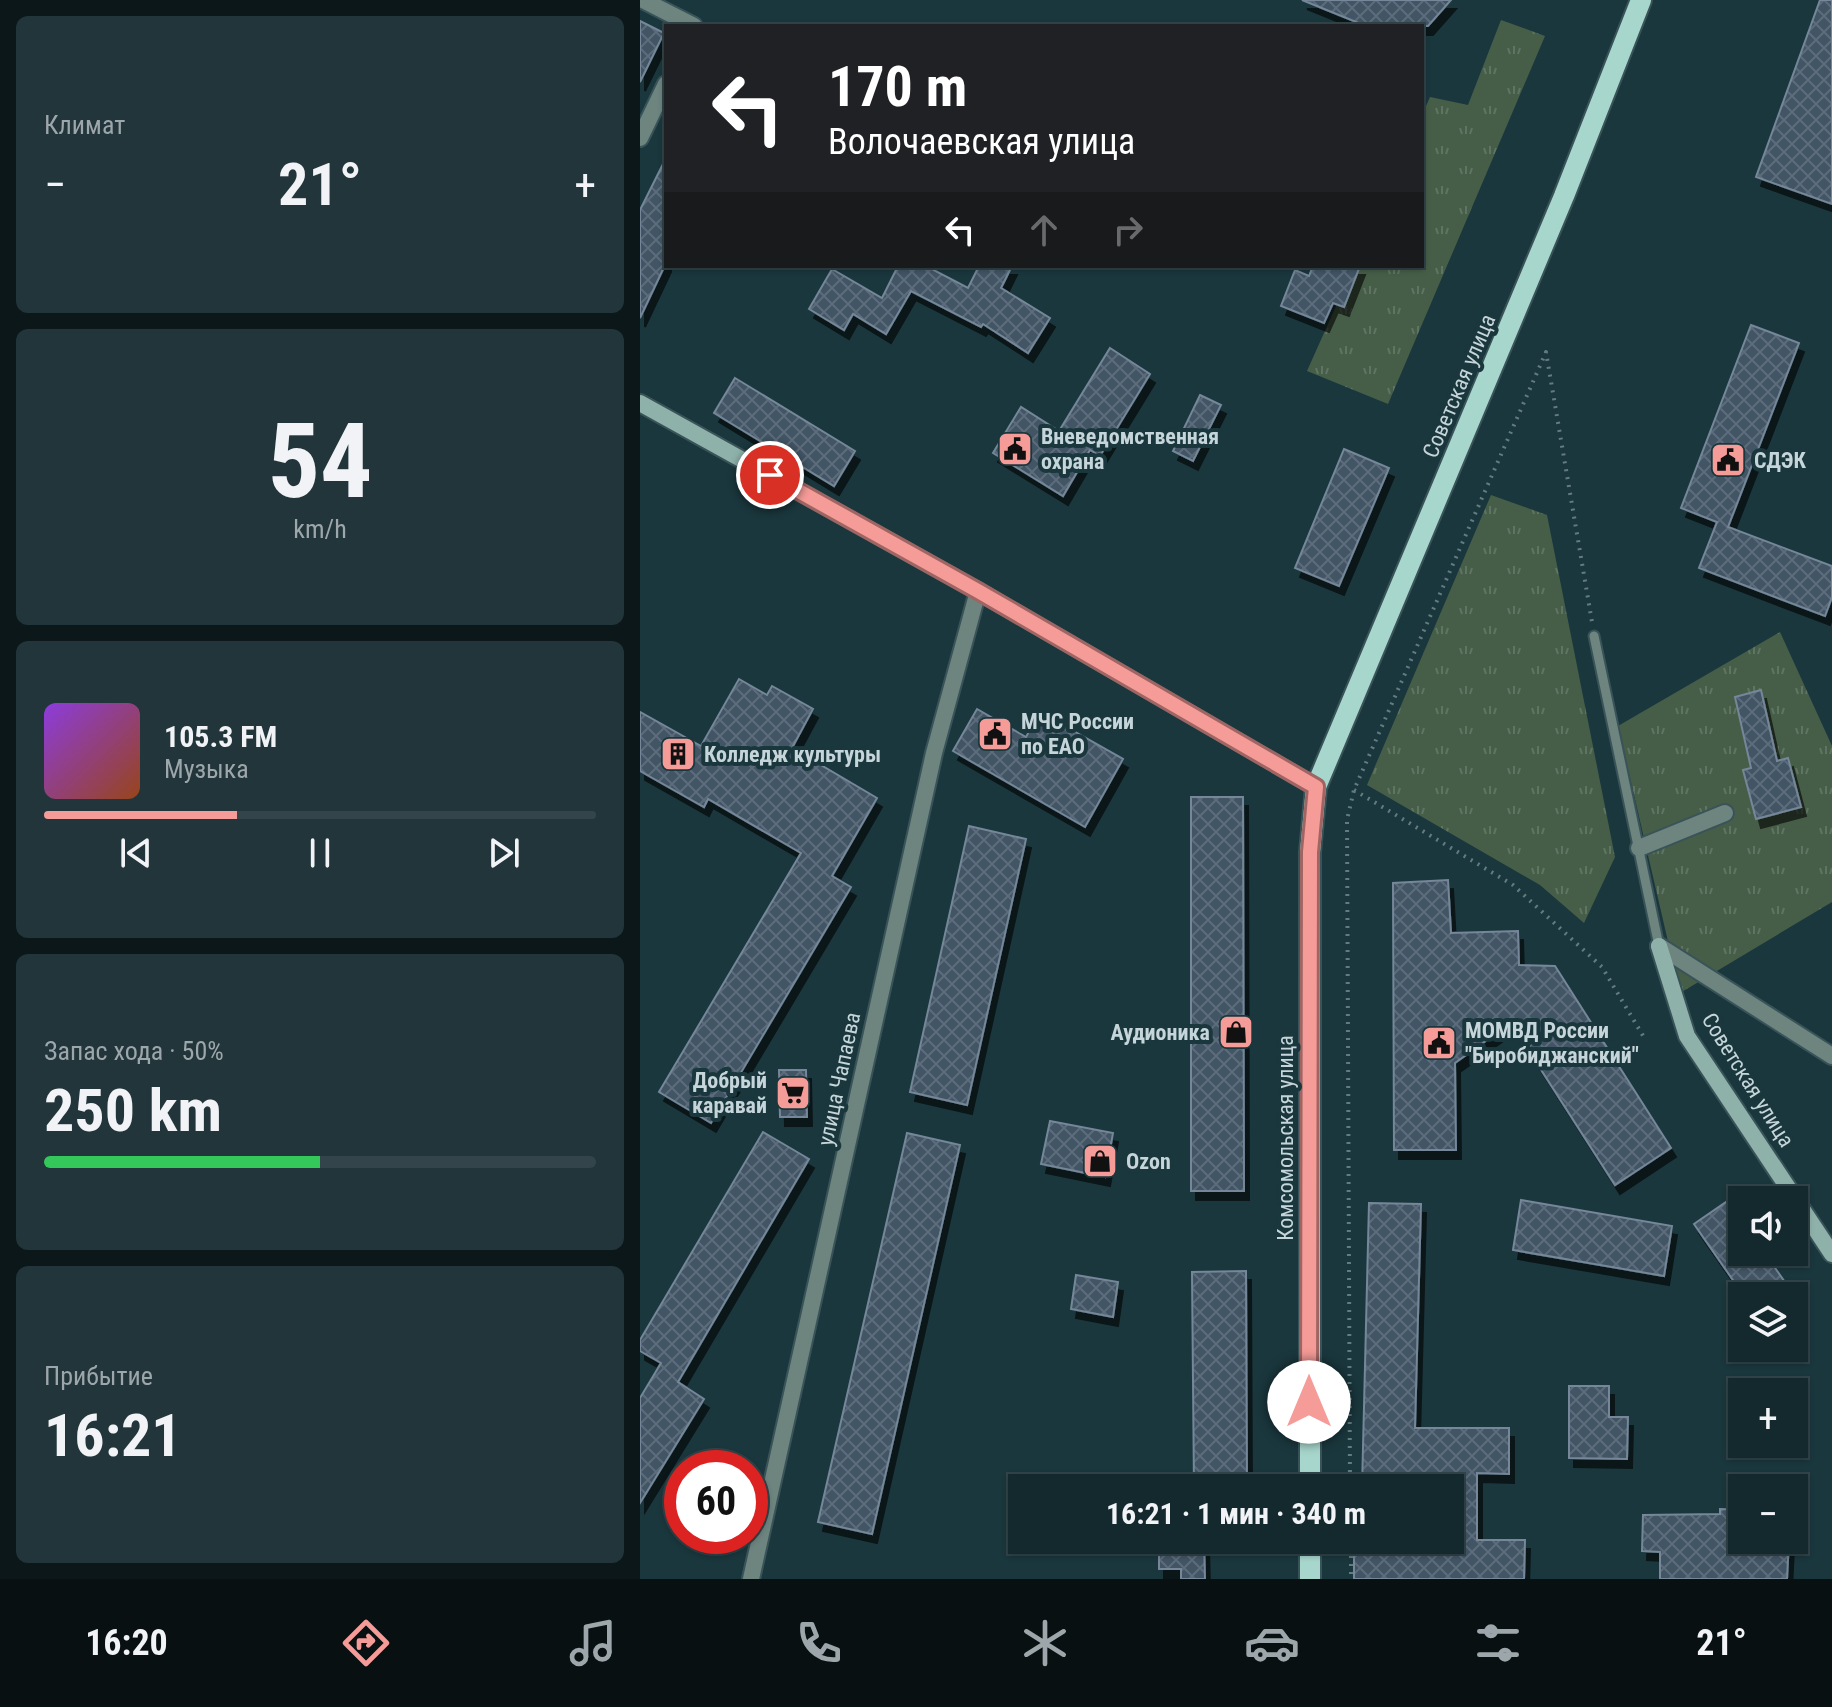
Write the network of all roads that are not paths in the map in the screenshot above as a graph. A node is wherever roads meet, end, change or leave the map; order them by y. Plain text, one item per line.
1 (643, 0) edge
2 (1641, 0) edge
3 (690, 24) edge
4 (664, 88) edge
5 (640, 138) edge
6 (640, 403) edge
7 (978, 591) junction
8 (1594, 636) road end
9 (1316, 787) junction
10 (1725, 813) dead end
11 (1639, 848) junction
12 (1659, 946) junction
13 (1832, 1056) edge
14 (1832, 1254) edge
15 (1310, 1474) edge
16 (1310, 1554) edge
17 (751, 1579) edge
18 (1310, 1579) edge

1 - 3 street
2 - 9 main road, Советская улица
4 - 5 street
6 - 7 main road
7 - 9 main road
7 - 17 street, улица Чапаева
8 - 11 lane, Советская улица
9 - 15 main road, Комсомольская улица
10 - 11 street
11 - 12 lane, Советская улица
12 - 13 street
12 - 14 main road, Советская улица
16 - 18 main road

